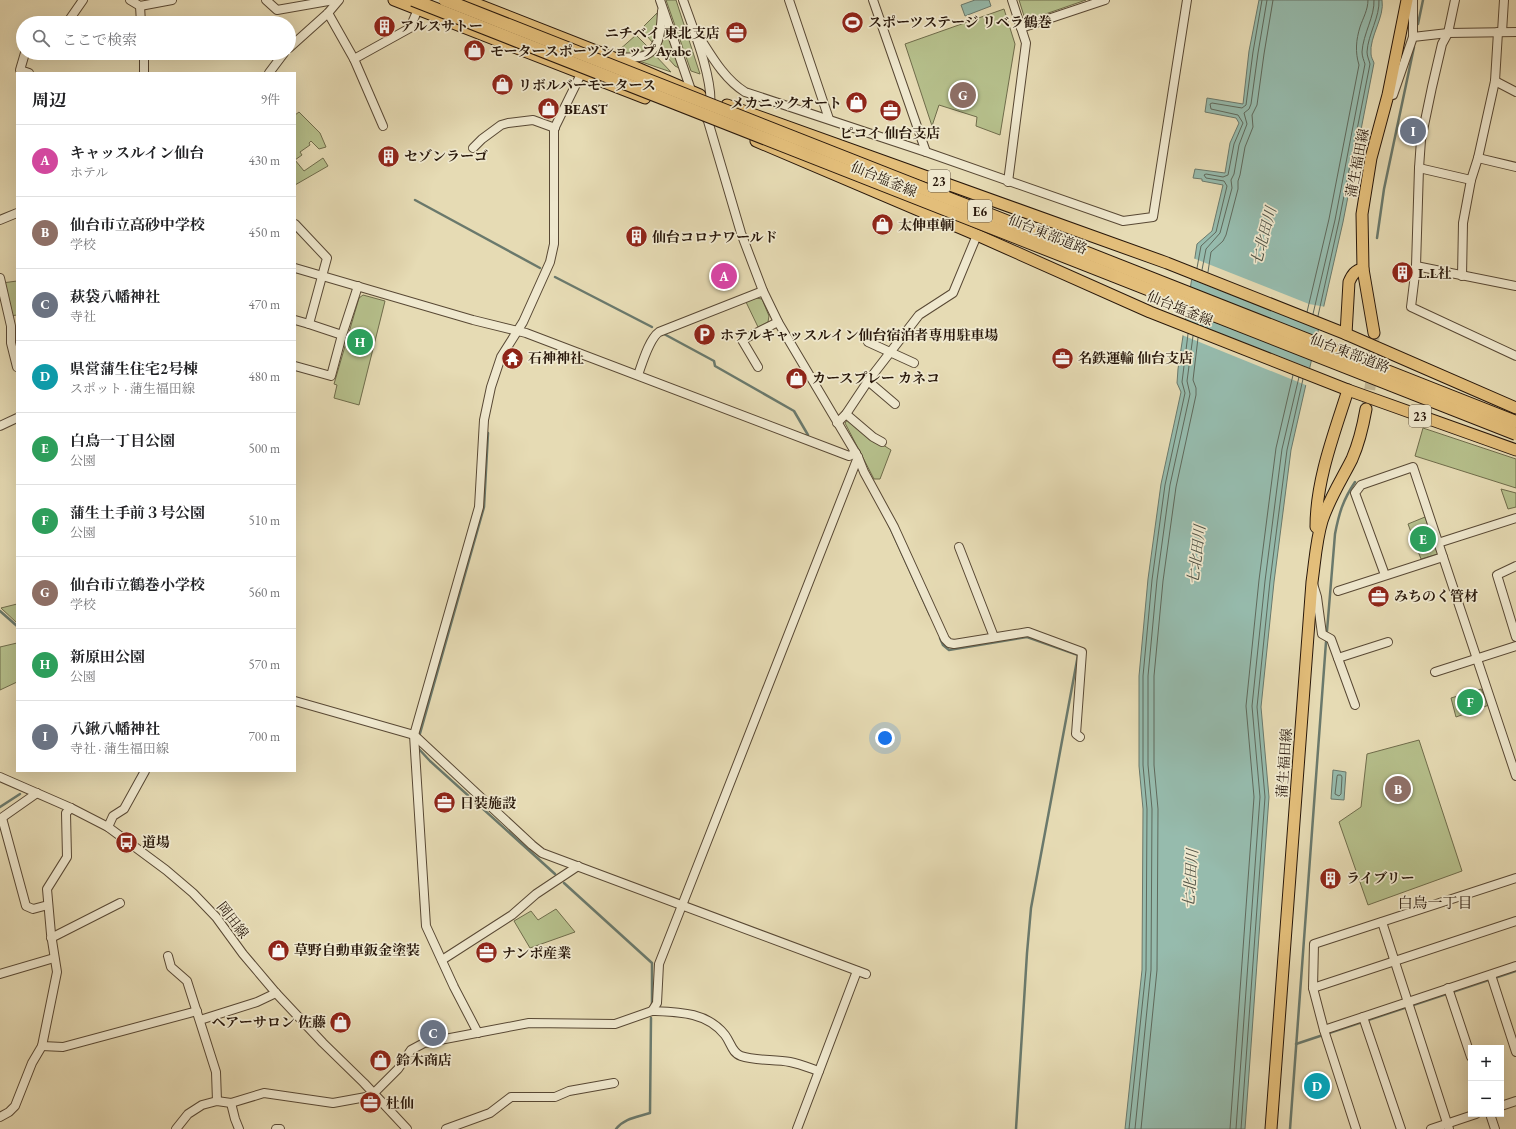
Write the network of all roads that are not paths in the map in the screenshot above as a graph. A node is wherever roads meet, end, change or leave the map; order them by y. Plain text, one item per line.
1 (84, 0) edge
2 (130, 0) edge
3 (172, 0) edge
4 (266, 0) edge
5 (334, 0) edge
6 (339, 0) edge
7 (394, 0) edge
8 (445, 0) edge
9 (466, 0) edge
10 (683, 0) edge
11 (789, 0) edge
12 (873, 0) edge
13 (1012, 0) edge
14 (1105, 0) edge
15 (1187, 0) edge
16 (1407, 0) edge
17 (1413, 0) edge
18 (1455, 0) edge
19 (1504, 0) edge
20 (661, 3) edge
21 (415, 4) edge
22 (140, 6) junction
23 (328, 13) junction
24 (72, 16) edge
25 (141, 16) edge
26 (692, 26) junction
27 (1021, 28) junction
28 (1448, 32) junction
29 (1500, 32) junction
30 (1516, 32) edge
31 (1413, 37) junction
32 (296, 42) edge
33 (614, 58) junction
34 (354, 59) junction
35 (23, 60) edge
36 (144, 60) edge
37 (279, 60) edge
38 (26, 72) edge
39 (144, 72) edge
40 (270, 72) edge
41 (581, 74) junction
42 (1495, 81) junction
43 (691, 91) junction
44 (1516, 92) edge
45 (1388, 95) junction
46 (711, 99) junction
47 (829, 119) junction
48 (708, 121) junction
49 (384, 126) dead end
50 (555, 128) junction
51 (473, 148) dead end
52 (926, 152) junction
53 (1478, 158) junction
54 (1516, 167) edge
55 (1419, 168) junction
56 (1471, 180) junction
57 (1008, 182) junction
58 (16, 213) edge
59 (0, 220) edge
60 (296, 225) edge
61 (977, 235) junction
62 (1416, 266) junction
63 (296, 268) edge
64 (1363, 269) junction
65 (321, 276) junction
66 (1462, 276) junction
67 (0, 278) edge
68 (358, 286) junction
69 (1516, 286) edge
70 (763, 292) junction
71 (296, 320) edge
72 (778, 322) junction
73 (309, 324) junction
74 (518, 330) junction
75 (1374, 333) tunnel mouth
76 (1346, 334) junction
77 (342, 335) junction
78 (868, 342) dead end
79 (890, 352) junction
80 (1516, 356) edge
81 (16, 363) edge
82 (914, 363) dead end
83 (296, 366) edge
84 (758, 367) dead end
85 (638, 375) junction
86 (868, 381) junction
87 (1348, 390) junction
88 (895, 404) dead end
89 (1516, 408) edge
90 (1366, 409) tunnel mouth
91 (846, 414) junction
92 (16, 418) edge
93 (1516, 422) edge
94 (837, 423) junction
95 (0, 426) edge
96 (1516, 434) edge
97 (882, 442) dead end
98 (1516, 450) edge
99 (857, 455) junction
100 (1322, 482) junction
101 (1335, 491) junction
102 (1516, 518) edge
103 (1438, 543) junction
104 (1317, 544) junction
105 (959, 547) dead end
106 (1443, 557) junction
107 (1516, 566) edge
108 (1385, 575) junction
109 (1312, 582) junction
110 (1338, 591) dead end
111 (994, 637) junction
112 (1516, 637) edge
113 (1388, 642) dead end
114 (1516, 646) edge
115 (1338, 658) junction
116 (1478, 658) junction
117 (1435, 672) dead end
118 (296, 700) edge
119 (1355, 705) dead end
120 (414, 735) junction
121 (1080, 737) dead end
122 (144, 772) edge
123 (1516, 776) edge
124 (0, 777) edge
125 (37, 793) junction
126 (72, 808) junction
127 (1, 818) edge
128 (108, 827) junction
129 (578, 866) junction
130 (1516, 878) edge
131 (120, 903) dead end
132 (48, 905) junction
133 (683, 905) junction
134 (1516, 921) edge
135 (1382, 922) junction
136 (52, 938) junction
137 (168, 956) dead end
138 (54, 958) junction
139 (442, 960) junction
140 (1394, 961) junction
141 (1516, 966) edge
142 (857, 971) junction
143 (0, 974) edge
144 (866, 974) dead end
145 (1492, 978) junction
146 (1313, 988) junction
147 (1449, 991) junction
148 (276, 993) junction
149 (1409, 1005) junction
150 (196, 1010) junction
151 (652, 1011) junction
152 (200, 1020) junction
153 (1364, 1020) junction
154 (478, 1032) junction
155 (1325, 1033) junction
156 (42, 1046) junction
157 (1468, 1048) edge
158 (1516, 1052) edge
159 (819, 1071) junction
160 (614, 1083) dead end
161 (374, 1093) junction
162 (216, 1101) junction
163 (1516, 1101) edge
164 (231, 1103) junction
165 (1504, 1105) edge
166 (0, 1117) edge
167 (1469, 1117) edge
168 (1491, 1117) edge
169 (1449, 1126) edge
170 (280, 1128) edge
171 (176, 1129) edge
172 (239, 1129) edge
173 (276, 1129) edge
174 (407, 1129) edge
175 (446, 1129) edge
176 (797, 1129) edge
177 (1271, 1129) edge
178 (1356, 1129) edge
179 (1401, 1129) edge
180 (1430, 1129) edge
181 (1495, 1129) edge

1 - 24 street
2 - 22 street
3 - 22 street
4 - 5 street
6 - 23 street
7 - 21 main road, 仙台塩釜線 / 23
8 - 93 highway, 仙台東部道路 / E6, bridge
9 - 33 main road, 仙台塩釜線 / 23
10 - 26 street
11 - 47 street
12 - 52 street
13 - 27 street
14 - 27 street
15 - 57 street
16 - 45 main road, 蒲生福田線
17 - 31 street
18 - 28 street
19 - 29 street
20 - 33 street
20 - 43 street
21 - 34 street
21 - 41 main road, 仙台塩釜線 / 23
21 - 96 highway, 仙台東部道路 / E6, bridge
22 - 25 street
23 - 32 street
23 - 34 street
26 - 46 street
26 - 47 street
27 - 57 street
28 - 29 street
28 - 31 street
28 - 55 street
29 - 30 street
29 - 42 street
31 - 45 street
33 - 43 main road, 仙台塩釜線 / 23
34 - 49 street
35 - 38 street
36 - 39 street
37 - 40 street
41 - 48 main road, 仙台塩釜線 / 23
41 - 50 street
42 - 44 street
42 - 53 street
43 - 46 main road, 仙台塩釜線 / 23
43 - 48 street
45 - 64 main road, 蒲生福田線
46 - 48 street
46 - 76 main road, 仙台塩釜線 / 23
47 - 52 street
48 - 61 main road, 仙台塩釜線 / 23
48 - 70 street
50 - 51 street
50 - 74 street
52 - 57 street
53 - 54 street
53 - 56 street
55 - 56 street
55 - 62 street
56 - 66 street
58 - 59 street
60 - 65 street
61 - 79 street
61 - 87 main road, 仙台塩釜線 / 23
62 - 66 street
62 - 80 street
63 - 65 street
64 - 75 main road, 蒲生福田線
64 - 76 main road
65 - 68 street
65 - 73 street
66 - 69 street
67 - 81 street
68 - 74 street
68 - 77 street
70 - 72 street
70 - 85 street
71 - 73 street
72 - 84 street
72 - 94 street
73 - 77 street
74 - 85 street
74 - 120 street
76 - 89 main road, 仙台塩釜線 / 23
77 - 83 street
78 - 79 street
79 - 82 street
79 - 86 street
85 - 99 street
86 - 88 street
86 - 91 street
87 - 98 main road, 仙台塩釜線 / 23
87 - 100 main road
90 - 101 main road, 蒲生福田線
91 - 94 street
91 - 97 street
92 - 95 street
94 - 99 street
99 - 111 street
99 - 133 street
100 - 101 main road
100 - 104 main road
101 - 104 main road, 蒲生福田線
102 - 103 street
103 - 106 street
103 - 108 street
104 - 109 main road, 蒲生福田線
105 - 111 street
106 - 108 street
106 - 116 street
107 - 112 street
108 - 110 street
109 - 115 street
109 - 177 main road, 蒲生福田線
111 - 121 street
113 - 115 street
114 - 116 street
115 - 119 street
116 - 117 street
116 - 123 street
118 - 120 street
120 - 129 street
120 - 139 street
122 - 128 street
124 - 125 street, 岡田線
125 - 126 street, 岡田線
125 - 127 street
126 - 128 street, 岡田線
126 - 132 street
127 - 132 street
128 - 148 street, 岡田線
129 - 133 street
129 - 139 street
130 - 135 street
131 - 136 street
132 - 136 street
133 - 142 street
133 - 151 street
134 - 140 street
135 - 140 street
135 - 146 street
136 - 138 street
137 - 150 street
138 - 143 street
138 - 156 street
139 - 154 street
140 - 146 street
140 - 149 street
141 - 145 street
142 - 144 street
142 - 159 street
145 - 147 street
145 - 158 street
146 - 155 street
147 - 149 street
147 - 157 street
148 - 152 street
148 - 161 street, 岡田線
149 - 153 street
149 - 169 street
150 - 152 street
150 - 156 street
151 - 154 street
151 - 159 street
152 - 162 street
153 - 155 street
153 - 179 street
154 - 161 street
155 - 178 street
156 - 166 street
159 - 176 street
160 - 175 street
161 - 164 street
161 - 174 street, 岡田線
162 - 164 street
162 - 171 street
163 - 165 street
164 - 172 street
167 - 169 street
168 - 181 street
169 - 180 street
170 - 173 street

